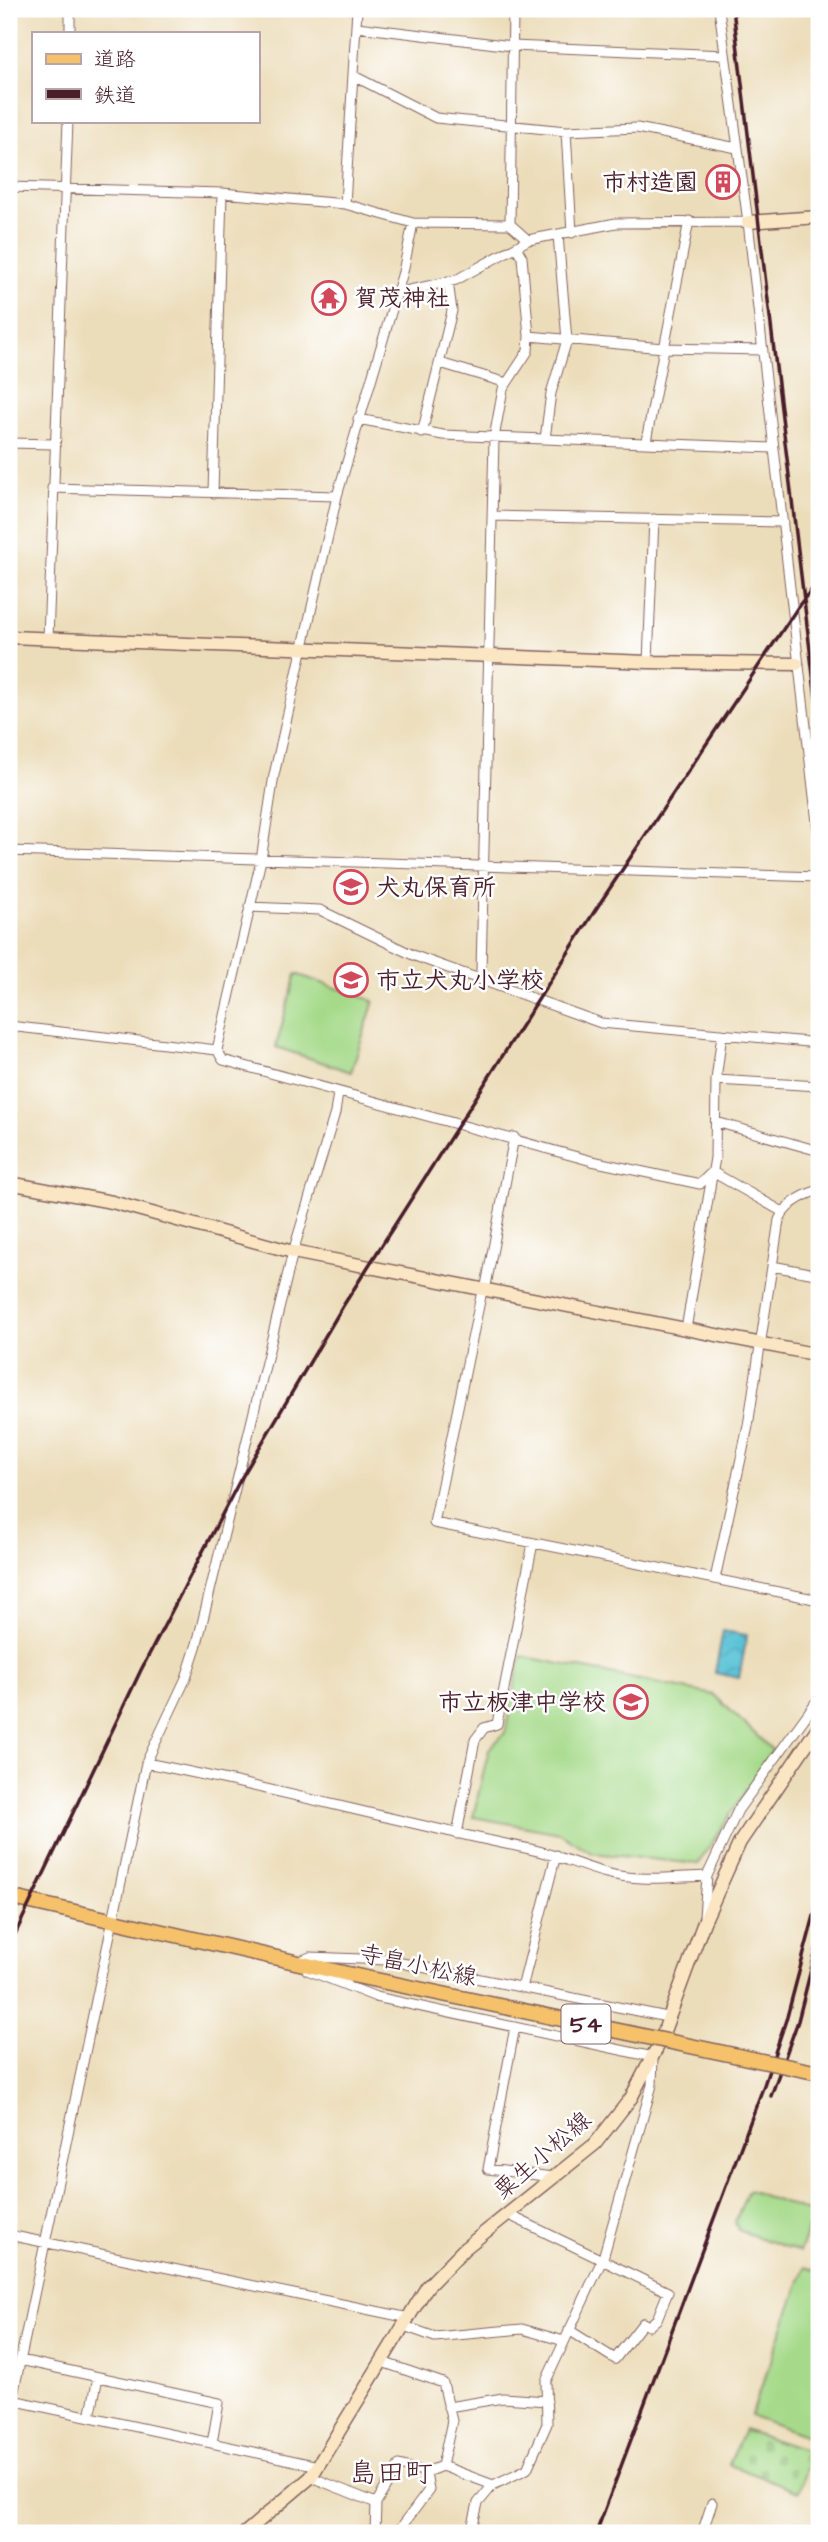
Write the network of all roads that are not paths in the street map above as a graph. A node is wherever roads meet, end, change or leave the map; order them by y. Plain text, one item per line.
1 (70, 9) edge
2 (358, 9) edge
3 (513, 9) edge
4 (719, 9) edge
5 (357, 27) junction
6 (70, 32) edge
7 (512, 46) junction
8 (725, 55) junction
9 (354, 76) junction
10 (68, 122) edge
11 (510, 126) junction
12 (566, 131) junction
13 (737, 148) junction
14 (9, 187) edge
15 (66, 188) junction
16 (222, 193) junction
17 (345, 204) junction
18 (819, 217) edge
19 (689, 221) junction
20 (413, 222) junction
21 (748, 222) junction
22 (510, 224) junction
23 (572, 233) junction
24 (558, 235) junction
25 (528, 240) junction
26 (516, 247) junction
27 (448, 281) junction
28 (396, 293) junction
29 (529, 335) junction
30 (567, 340) junction
31 (663, 348) junction
32 (763, 351) junction
33 (440, 363) junction
34 (507, 383) junction
35 (358, 419) junction
36 (422, 433) junction
37 (494, 438) junction
38 (545, 439) junction
39 (646, 441) junction
40 (9, 443) edge
41 (54, 444) junction
42 (773, 448) junction
43 (52, 488) junction
44 (213, 493) junction
45 (337, 496) junction
46 (492, 516) junction
47 (654, 519) junction
48 (783, 522) junction
49 (9, 637) edge
50 (48, 638) junction
51 (303, 649) junction
52 (488, 654) junction
53 (648, 662) junction
54 (797, 664) junction
55 (819, 840) edge
56 (9, 851) edge
57 (261, 860) junction
58 (486, 867) junction
59 (819, 877) edge
60 (249, 907) junction
61 (481, 971) dead end
62 (9, 1026) edge
63 (722, 1034) junction
64 (819, 1043) edge
65 (217, 1050) junction
66 (716, 1080) junction
67 (819, 1086) edge
68 (338, 1093) junction
69 (716, 1122) junction
70 (514, 1138) junction
71 (819, 1151) edge
72 (710, 1174) junction
73 (9, 1183) edge
74 (819, 1190) edge
75 (783, 1212) junction
76 (293, 1252) junction
77 (819, 1263) edge
78 (772, 1266) junction
79 (484, 1291) junction
80 (686, 1329) junction
81 (761, 1344) junction
82 (819, 1355) edge
83 (533, 1543) junction
84 (716, 1579) junction
85 (819, 1600) edge
86 (819, 1698) edge
87 (819, 1726) edge
88 (146, 1763) junction
89 (457, 1834) junction
90 (556, 1855) junction
91 (707, 1876) junction
92 (9, 1898) edge
93 (704, 1922) junction
94 (114, 1923) junction
95 (297, 1962) junction
96 (522, 1988) junction
97 (667, 2017) junction
98 (515, 2027) junction
99 (653, 2057) junction
100 (819, 2073) edge
101 (553, 2177) junction
102 (507, 2214) junction
103 (9, 2235) edge
104 (46, 2242) junction
105 (603, 2259) junction
106 (406, 2322) junction
107 (569, 2330) junction
108 (564, 2340) junction
109 (20, 2360) junction
110 (382, 2362) junction
111 (98, 2377) junction
112 (12, 2400) junction
113 (547, 2401) junction
114 (448, 2407) junction
115 (9, 2414) edge
116 (90, 2417) junction
117 (212, 2443) junction
118 (318, 2466) junction
119 (442, 2466) junction
120 (426, 2472) junction
121 (311, 2477) junction
122 (493, 2485) junction
123 (376, 2503) junction
124 (712, 2503) dead end
125 (245, 2533) edge
126 (374, 2533) edge
127 (397, 2533) edge
128 (471, 2533) edge
129 (702, 2533) edge

1 - 6 street
2 - 5 street
3 - 7 street
4 - 8 street
5 - 7 street
5 - 9 street
7 - 8 street
7 - 11 street
8 - 13 street
9 - 11 street
9 - 17 street
10 - 15 street
11 - 12 street
11 - 22 street
12 - 13 street
12 - 23 street
13 - 21 street
14 - 15 street
15 - 16 street
15 - 41 street
16 - 17 street
16 - 44 street
17 - 20 street
18 - 21 street
19 - 21 street
19 - 23 street
19 - 31 street
20 - 22 street
20 - 28 street
21 - 32 street
22 - 25 street
23 - 24 street
24 - 25 street
24 - 30 street
25 - 26 street
26 - 27 street
26 - 29 street
27 - 28 street
27 - 33 street
28 - 35 street
29 - 30 street
29 - 34 street
30 - 31 street
30 - 38 street
31 - 32 street
31 - 39 street
32 - 42 street
33 - 34 street
33 - 36 street
34 - 37 street
35 - 36 street
35 - 45 street
36 - 37 street
37 - 38 street
37 - 46 street
38 - 39 street
39 - 42 street
40 - 41 street
41 - 43 street
42 - 48 street
43 - 44 street
43 - 50 street
44 - 45 street
45 - 51 street
46 - 47 street
46 - 52 street
47 - 48 street
47 - 53 street
48 - 54 street
49 - 50 street
50 - 51 street
51 - 52 street
51 - 57 street
52 - 53 street
52 - 58 street
53 - 54 street
54 - 55 street
56 - 57 street
57 - 58 street
57 - 60 street
58 - 59 street
58 - 61 street
60 - 63 street
60 - 65 street
62 - 65 street
63 - 64 street
63 - 66 street
65 - 68 street
66 - 67 street
66 - 69 street
68 - 70 street
68 - 76 street
69 - 71 street
69 - 72 street
70 - 72 street
70 - 79 street
72 - 75 street
72 - 80 street
73 - 76 street
74 - 75 street
75 - 78 street
76 - 79 street
76 - 88 street
77 - 78 street
78 - 81 street
79 - 80 street
79 - 83 street
80 - 81 street
81 - 82 street
81 - 84 street
83 - 84 street
83 - 89 street
84 - 85 street
86 - 91 street
87 - 93 street, 粟生小松線
88 - 89 street
88 - 94 street
89 - 90 street
90 - 91 street
90 - 96 street
91 - 93 street
92 - 94 main road, 寺畠小松線 / 54
93 - 97 street, 粟生小松線
94 - 95 main road, 寺畠小松線 / 54
94 - 104 street
95 - 96 street
95 - 98 street
95 - 100 main road, 寺畠小松線 / 54, bridge
96 - 97 street
97 - 99 street, 粟生小松線
98 - 99 street
98 - 101 street
99 - 101 street, 粟生小松線
99 - 105 street
101 - 102 street, 粟生小松線
102 - 105 street
102 - 106 street, 粟生小松線
103 - 104 street
104 - 106 street
104 - 109 street
105 - 107 street
105 - 107 street
106 - 108 street
106 - 110 street, 粟生小松線
107 - 108 street
108 - 113 street
109 - 111 street
109 - 112 street
110 - 114 street
110 - 118 street, 粟生小松線
111 - 116 street
111 - 117 street
112 - 115 street
112 - 116 street
113 - 114 street
113 - 122 street
114 - 119 street
116 - 117 street
117 - 118 street
118 - 121 street, 粟生小松線
119 - 120 street
119 - 122 street
120 - 123 street
120 - 127 street
121 - 123 street
121 - 125 street, 粟生小松線
122 - 128 street
123 - 126 street
124 - 129 street

